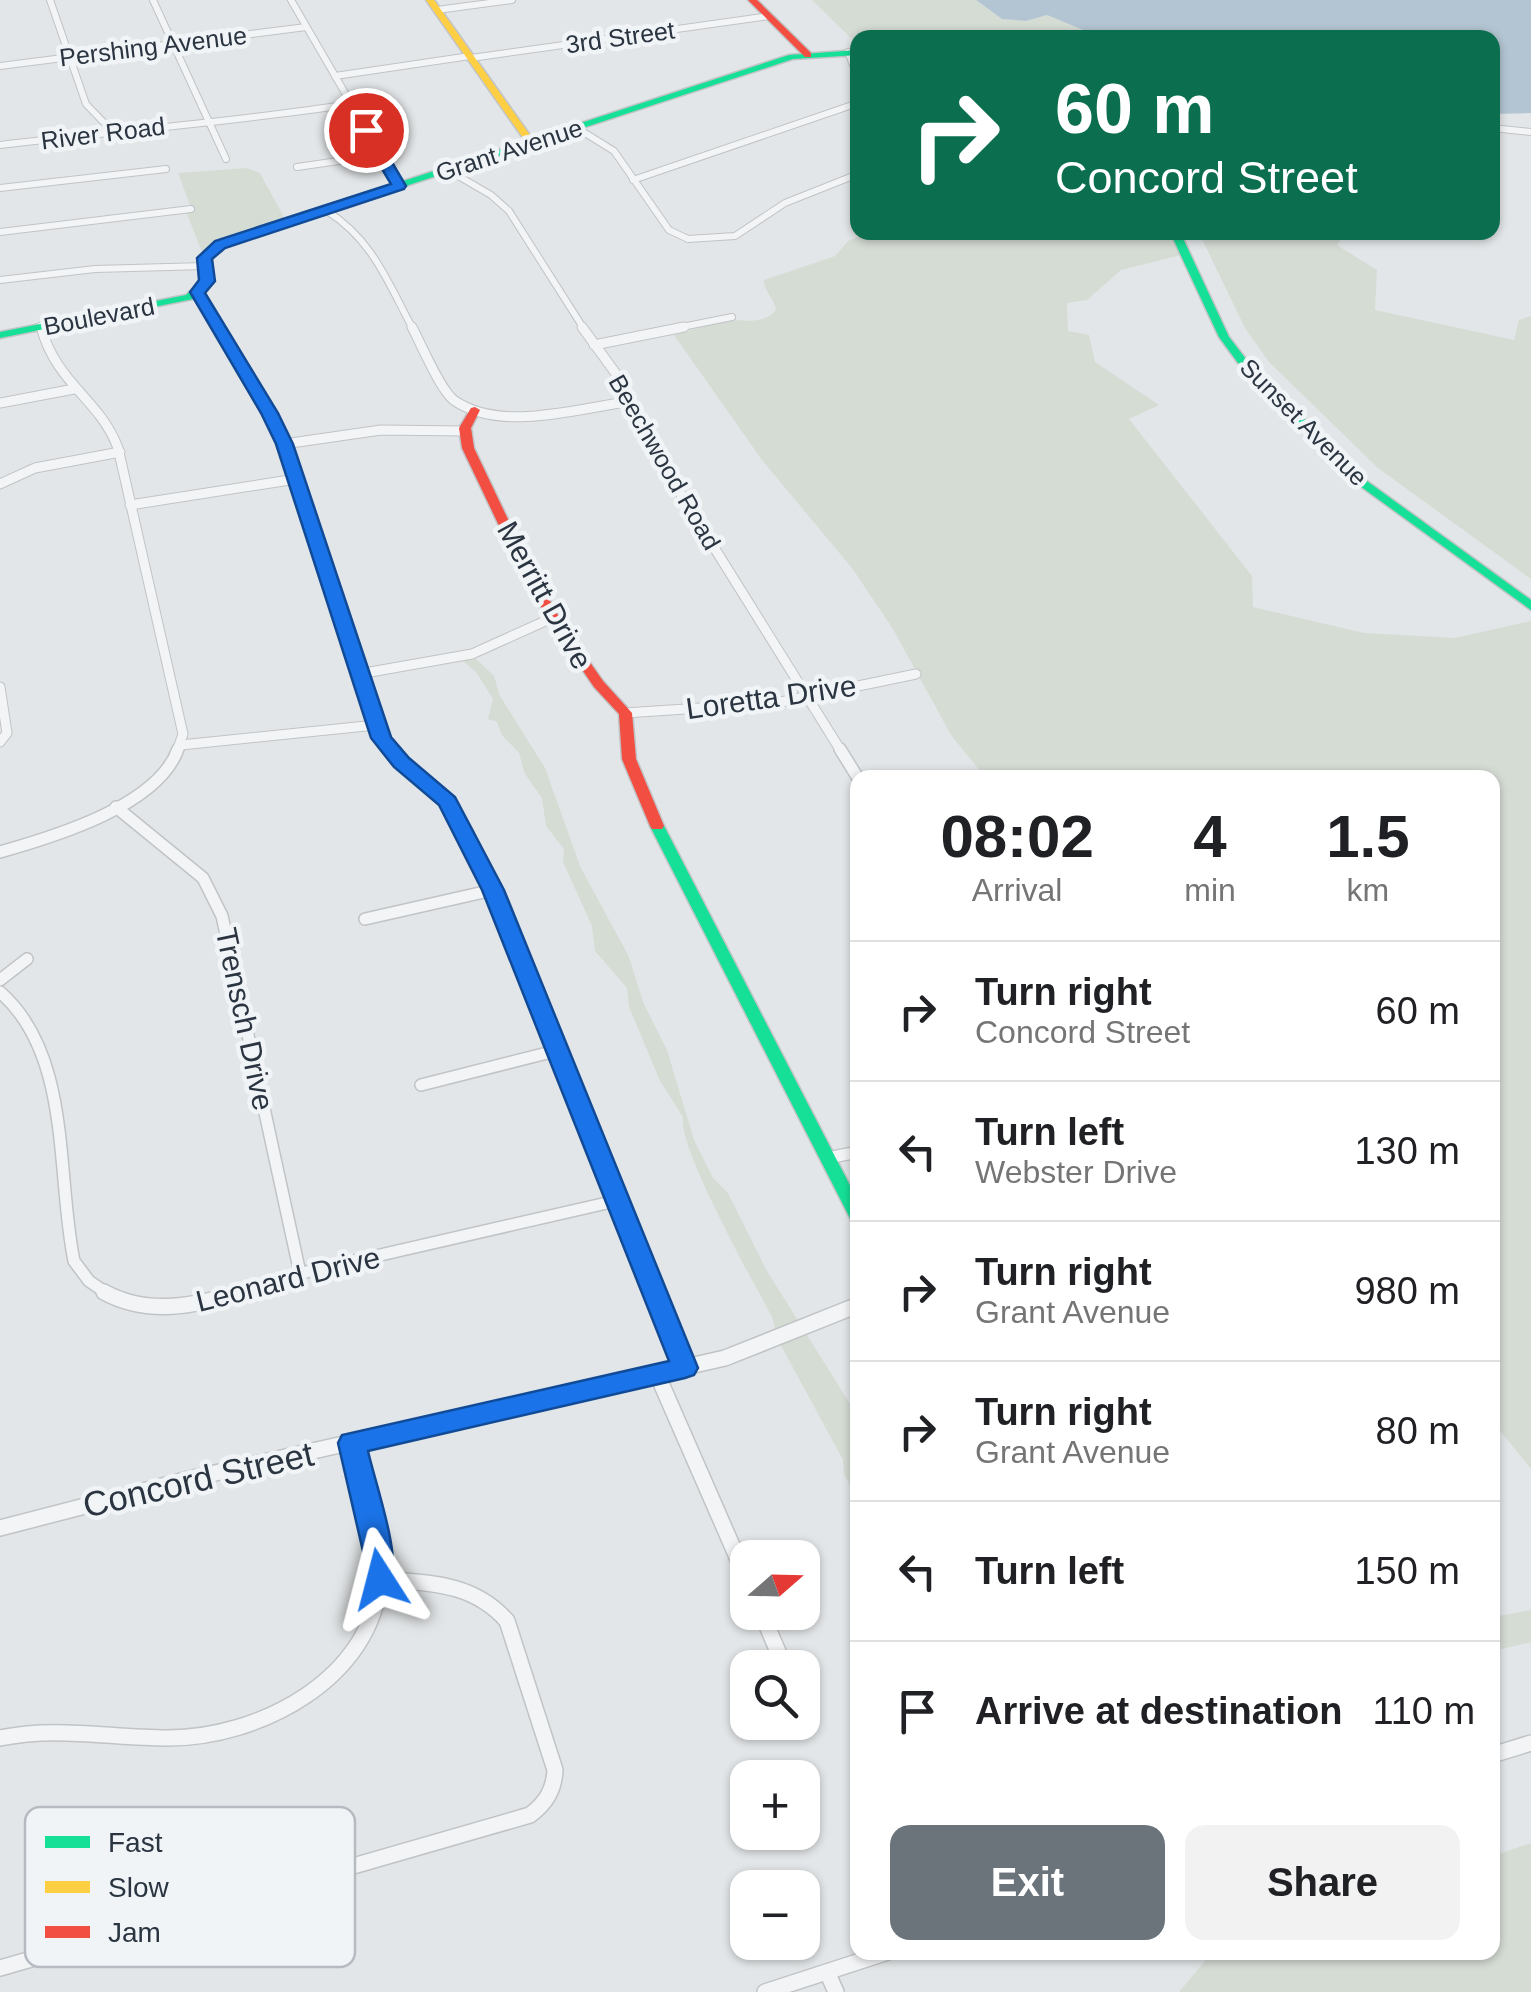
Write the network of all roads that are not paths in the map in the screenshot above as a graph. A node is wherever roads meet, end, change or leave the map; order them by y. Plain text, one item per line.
1 (50, 0) edge
2 (153, 0) edge
3 (291, 0) edge
4 (512, 0) edge
5 (752, 0) edge
6 (434, 5) edge
7 (769, 16) junction
8 (306, 26) junction
9 (172, 43) junction
10 (850, 52) edge
11 (808, 55) junction
12 (70, 57) junction
13 (470, 57) junction
14 (0, 66) edge
15 (335, 76) junction
16 (352, 104) junction
17 (850, 106) edge
18 (206, 120) junction
19 (577, 128) junction
20 (1500, 129) edge
21 (112, 132) junction
22 (1531, 132) edge
23 (531, 143) junction
24 (0, 145) edge
25 (380, 155) junction
26 (226, 159) dead end
27 (297, 167) dead end
28 (166, 168) dead end
29 (448, 170) junction
30 (850, 177) edge
31 (633, 180) junction
32 (399, 186) junction
33 (0, 188) edge
34 (191, 209) dead end
35 (327, 210) junction
36 (0, 232) edge
37 (1178, 240) edge
38 (205, 266) junction
39 (0, 280) edge
40 (197, 292) junction
41 (732, 317) dead end
42 (41, 328) junction
43 (0, 336) edge
44 (594, 345) junction
45 (74, 389) junction
46 (626, 402) junction
47 (0, 403) edge
48 (475, 410) junction
49 (465, 430) junction
50 (284, 444) junction
51 (120, 452) junction
52 (296, 479) junction
53 (0, 484) edge
54 (130, 505) junction
55 (1531, 606) edge
56 (552, 618) junction
57 (359, 674) junction
58 (916, 674) dead end
59 (0, 688) edge
60 (808, 697) junction
61 (625, 713) junction
62 (376, 726) junction
63 (0, 742) edge
64 (181, 744) junction
65 (853, 770) edge
66 (116, 807) junction
67 (0, 852) edge
68 (493, 890) junction
69 (365, 920) dead end
70 (27, 959) dead end
71 (0, 980) edge
72 (0, 992) edge
73 (559, 1050) junction
74 (421, 1085) dead end
75 (850, 1154) edge
76 (827, 1158) junction
77 (620, 1200) junction
78 (850, 1203) edge
79 (300, 1273) junction
80 (850, 1308) edge
81 (685, 1368) junction
82 (657, 1374) junction
83 (352, 1443) junction
84 (0, 1528) edge
85 (730, 1541) edge
86 (380, 1579) junction
87 (0, 1738) edge
88 (1531, 1743) edge
89 (1500, 1753) edge
90 (355, 1866) edge
91 (866, 1960) edge
92 (25, 1961) edge
93 (0, 1968) edge
94 (828, 1974) junction
95 (764, 1992) edge
96 (836, 1992) edge

1 - 12 street
2 - 9 street
3 - 8 street
4 - 6 street
5 - 7 street
6 - 13 street
7 - 11 street
7 - 13 street, 3rd Street
8 - 9 street, Pershing Avenue
8 - 15 street
9 - 12 street, Pershing Avenue
9 - 18 street
10 - 11 street, Grant Avenue
11 - 19 street, Grant Avenue
12 - 14 street, Pershing Avenue
12 - 21 street
13 - 15 street, 3rd Street
13 - 23 street
15 - 16 street
16 - 18 street, River Road
16 - 25 street
17 - 31 street
18 - 21 street, River Road
18 - 26 street
19 - 23 street, Grant Avenue
19 - 31 street
20 - 22 street
21 - 24 street, River Road
23 - 29 street, Grant Avenue
25 - 27 street
25 - 32 street
28 - 33 street
29 - 32 street, Grant Avenue
29 - 44 street, Beechwood Road
30 - 31 street
32 - 35 street, Grant Avenue
34 - 36 street
35 - 38 street, Grant Avenue
35 - 48 street
37 - 55 street, Sunset Avenue
38 - 39 street
38 - 40 street
40 - 42 street, Boulevard
40 - 50 street
41 - 44 street
42 - 43 street, Boulevard
42 - 45 street
44 - 46 street, Beechwood Road
45 - 47 street
45 - 51 street
46 - 48 street
46 - 60 street, Beechwood Road
48 - 49 street
49 - 50 street
49 - 56 street, Merritt Drive
50 - 52 street
51 - 53 street
51 - 54 street
52 - 54 street
52 - 57 street
54 - 64 street
56 - 57 street
56 - 61 street, Merritt Drive
57 - 62 street
58 - 60 street, Loretta Drive
59 - 63 street
60 - 61 street, Loretta Drive
60 - 65 street, Beechwood Road
61 - 76 street
62 - 64 street
62 - 68 street
64 - 66 street
66 - 67 street
66 - 79 street, Trensch Drive
68 - 69 street
68 - 73 street
70 - 71 street
72 - 79 street, Leonard Drive
73 - 74 street
73 - 77 street
75 - 76 street
76 - 78 street
77 - 79 street, Leonard Drive
77 - 81 street
80 - 81 street, Concord Street
81 - 82 street, Concord Street
82 - 83 street, Concord Street
82 - 85 street
83 - 84 street, Concord Street
83 - 86 street
86 - 87 street
86 - 90 street
88 - 89 street
91 - 94 street
92 - 93 street
94 - 95 street
94 - 96 street

